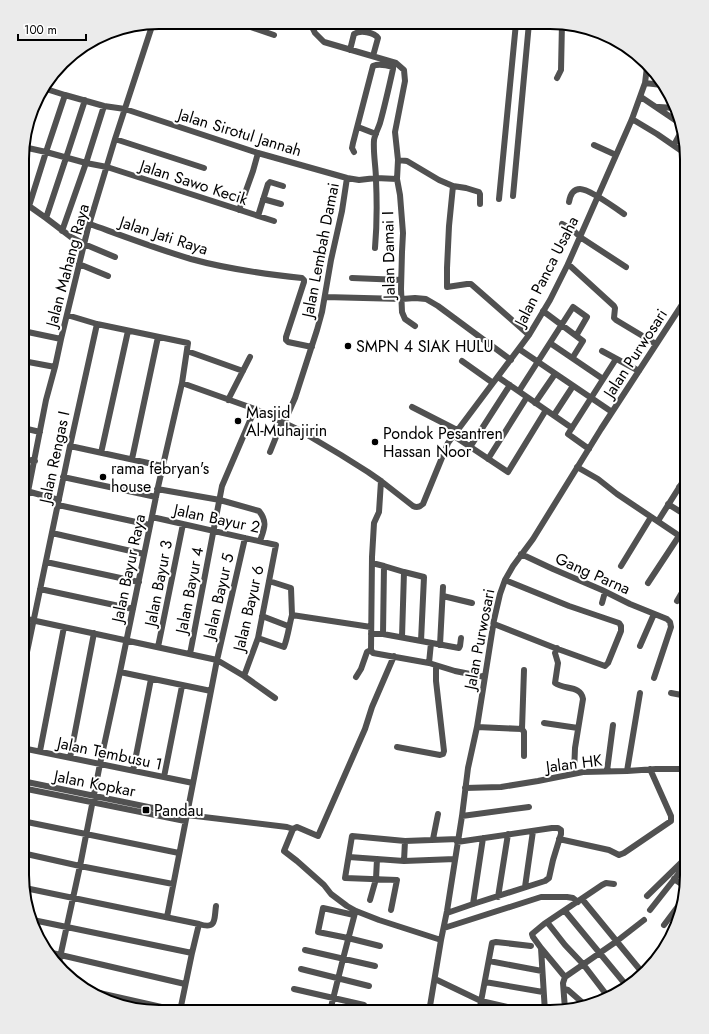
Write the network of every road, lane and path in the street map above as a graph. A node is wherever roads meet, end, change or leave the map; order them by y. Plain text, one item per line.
1 (151, 29) edge
2 (256, 29) edge
3 (313, 29) edge
4 (516, 29) edge
5 (529, 29) edge
6 (562, 30) edge
7 (274, 35) dead end
8 (514, 48) junction
9 (527, 49) junction
10 (350, 50) junction
11 (373, 56) junction
12 (646, 71) edge
13 (557, 78) dead end
14 (645, 83) junction
15 (656, 84) edge
16 (49, 90) edge
17 (65, 94) junction
18 (641, 97) junction
19 (84, 100) junction
20 (104, 106) junction
21 (656, 107) junction
22 (669, 108) edge
23 (126, 109) junction
24 (671, 110) edge
25 (666, 115) junction
26 (632, 119) junction
27 (674, 119) edge
28 (358, 127) junction
29 (505, 132) junction
30 (518, 133) junction
31 (376, 134) junction
32 (678, 137) edge
33 (115, 139) junction
34 (594, 145) dead end
35 (674, 145) junction
36 (30, 148) edge
37 (679, 149) edge
38 (46, 152) junction
39 (354, 152) dead end
40 (258, 153) junction
41 (616, 155) junction
42 (66, 158) junction
43 (398, 160) junction
44 (86, 163) junction
45 (107, 167) junction
46 (204, 168) dead end
47 (347, 178) junction
48 (376, 178) junction
49 (397, 179) junction
50 (283, 186) dead end
51 (453, 186) junction
52 (513, 196) dead end
53 (597, 196) junction
54 (29, 198) edge
55 (263, 199) junction
56 (499, 199) dead end
57 (569, 202) dead end
58 (281, 204) dead end
59 (480, 204) dead end
60 (29, 208) edge
61 (238, 210) junction
62 (624, 214) dead end
63 (258, 216) junction
64 (46, 218) junction
65 (274, 221) dead end
66 (90, 224) junction
67 (562, 224) dead end
68 (62, 231) junction
69 (580, 237) junction
70 (84, 244) junction
71 (375, 248) dead end
72 (115, 257) dead end
73 (79, 264) junction
74 (568, 264) junction
75 (626, 267) dead end
76 (108, 276) dead end
77 (352, 278) dead end
78 (402, 280) junction
79 (325, 297) junction
80 (402, 299) junction
81 (680, 308) edge
82 (543, 311) junction
83 (67, 316) junction
84 (97, 324) junction
85 (562, 325) junction
86 (415, 326) dead end
87 (128, 331) junction
88 (29, 332) edge
89 (530, 335) junction
90 (576, 336) junction
91 (158, 337) junction
92 (61, 339) junction
93 (550, 343) junction
94 (656, 344) junction
95 (312, 347) junction
96 (519, 349) junction
97 (187, 351) junction
98 (602, 351) dead end
99 (250, 356) dead end
100 (572, 357) junction
101 (616, 359) junction
102 (512, 360) junction
103 (462, 361) dead end
104 (29, 362) edge
105 (538, 362) junction
106 (55, 367) junction
107 (640, 370) junction
108 (242, 371) junction
109 (555, 374) junction
110 (498, 377) junction
111 (603, 379) junction
112 (182, 383) junction
113 (493, 383) junction
114 (510, 385) junction
115 (573, 386) junction
116 (519, 391) junction
117 (527, 397) junction
118 (591, 398) junction
119 (228, 400) junction
120 (536, 403) junction
121 (412, 407) dead end
122 (255, 409) junction
123 (546, 410) junction
124 (612, 412) junction
125 (554, 415) junction
126 (283, 422) junction
127 (572, 428) junction
128 (29, 429) edge
129 (40, 432) junction
130 (456, 433) junction
131 (70, 446) junction
132 (470, 447) junction
133 (588, 449) junction
134 (270, 452) dead end
135 (100, 453) junction
136 (132, 459) junction
137 (488, 459) junction
138 (29, 460) edge
139 (35, 461) junction
140 (162, 466) junction
141 (578, 467) junction
142 (63, 477) junction
143 (29, 480) edge
144 (381, 481) junction
145 (680, 486) edge
146 (157, 489) junction
147 (29, 491) edge
148 (156, 497) junction
149 (220, 500) junction
150 (58, 502) junction
151 (668, 504) junction
152 (680, 512) edge
153 (152, 517) junction
154 (651, 517) junction
155 (658, 521) junction
156 (183, 524) junction
157 (150, 525) junction
158 (214, 531) junction
159 (52, 533) junction
160 (679, 536) joint
161 (245, 538) junction
162 (260, 541) junction
163 (276, 545) joint
164 (144, 554) junction
165 (521, 554) junction
166 (46, 562) junction
167 (372, 563) junction
168 (384, 566) junction
169 (621, 566) dead end
170 (404, 572) junction
171 (269, 580) junction
172 (505, 580) junction
173 (139, 582) junction
174 (648, 583) dead end
175 (443, 587) dead end
176 (40, 589) junction
177 (605, 592) junction
178 (680, 595) edge
179 (442, 596) junction
180 (677, 600) dead end
181 (472, 603) dead end
182 (602, 603) dead end
183 (133, 609) junction
184 (654, 614) junction
185 (292, 615) junction
186 (262, 616) junction
187 (29, 619) edge
188 (34, 620) junction
189 (494, 624) junction
190 (64, 626) junction
191 (288, 626) junction
192 (371, 627) junction
193 (94, 633) junction
194 (371, 634) junction
195 (383, 634) junction
196 (402, 637) junction
197 (258, 638) junction
198 (461, 638) dead end
199 (127, 640) junction
200 (421, 641) junction
201 (29, 643) edge
202 (431, 643) junction
203 (440, 645) junction
204 (640, 646) dead end
205 (158, 647) junction
206 (557, 648) junction
207 (371, 650) junction
208 (190, 654) junction
209 (394, 656) junction
210 (217, 660) junction
211 (429, 663) junction
212 (437, 666) junction
213 (524, 670) dead end
214 (120, 672) junction
215 (244, 676) junction
216 (356, 677) dead end
217 (485, 677) junction
218 (654, 678) dead end
219 (151, 679) junction
220 (182, 686) junction
221 (211, 691) junction
222 (640, 693) dead end
223 (671, 693) dead end
224 (680, 695) edge
225 (275, 698) dead end
226 (544, 723) dead end
227 (613, 725) dead end
228 (477, 727) junction
229 (578, 728) junction
230 (522, 729) junction
231 (397, 747) dead end
232 (29, 749) edge
233 (40, 751) junction
234 (524, 756) dead end
235 (70, 758) junction
236 (100, 764) junction
237 (650, 769) junction
238 (680, 769) edge
239 (133, 771) junction
240 (607, 771) junction
241 (627, 771) junction
242 (574, 773) junction
243 (164, 777) junction
244 (193, 783) junction
245 (29, 784) edge
246 (465, 788) junction
247 (29, 789) edge
248 (93, 800) junction
249 (529, 808) dead end
250 (176, 812) junction
251 (187, 814) junction
252 (438, 814) dead end
253 (462, 816) junction
254 (176, 820) junction
255 (186, 821) junction
256 (29, 822) edge
257 (293, 829) junction
258 (533, 831) junction
259 (87, 834) junction
260 (508, 834) junction
261 (483, 838) junction
262 (432, 839) junction
263 (559, 839) junction
264 (458, 840) junction
265 (405, 841) junction
266 (179, 853) junction
267 (29, 855) edge
268 (349, 857) junction
269 (377, 859) junction
270 (455, 859) junction
271 (404, 861) junction
272 (680, 864) edge
273 (80, 866) junction
274 (680, 872) edge
275 (376, 879) junction
276 (674, 879) junction
277 (680, 883) edge
278 (173, 884) junction
279 (614, 884) dead end
280 (525, 887) junction
281 (30, 889) edge
282 (647, 896) dead end
283 (498, 897) junction
284 (73, 898) junction
285 (370, 900) dead end
286 (580, 901) junction
287 (473, 904) junction
288 (216, 906) dead end
289 (391, 910) dead end
290 (565, 910) junction
291 (650, 910) dead end
292 (674, 911) edge
293 (355, 913) junction
294 (447, 913) junction
295 (167, 917) junction
296 (644, 920) dead end
297 (38, 921) edge
298 (547, 922) junction
299 (199, 924) junction
300 (664, 925) dead end
301 (68, 928) junction
302 (444, 928) junction
303 (348, 938) junction
304 (441, 940) junction
305 (617, 941) junction
306 (380, 946) dead end
307 (531, 946) dead end
308 (541, 948) junction
309 (305, 950) dead end
310 (192, 953) junction
311 (600, 953) junction
312 (56, 954) edge
313 (61, 955) junction
314 (60, 959) edge
315 (342, 959) junction
316 (489, 961) junction
317 (583, 964) junction
318 (375, 966) dead end
319 (300, 969) dead end
320 (640, 969) edge
321 (542, 971) junction
322 (565, 976) junction
323 (338, 978) junction
324 (435, 979) junction
325 (485, 982) junction
326 (624, 982) edge
327 (185, 984) junction
328 (369, 986) dead end
329 (294, 989) dead end
330 (564, 989) junction
331 (543, 992) junction
332 (605, 993) edge
333 (111, 996) edge
334 (333, 998) junction
335 (481, 1000) junction
336 (581, 1001) edge
337 (150, 1004) edge
338 (565, 1004) edge
339 (180, 1005) edge
340 (331, 1005) edge
341 (364, 1005) dead end
342 (431, 1005) edge
343 (480, 1005) edge
344 (492, 1005) edge
345 (544, 1005) edge

1 - 23 street, Jalan Mahang Raya
2 - 7 street
3 - 10 street
4 - 8 street
5 - 9 street
6 - 13 street
8 - 9 street
8 - 29 street
9 - 30 street
10 - 11 street
10 - 11 street
11 - 43 street
12 - 14 street, Jalan Panca Usaha
14 - 15 street
14 - 18 street, Jalan Panca Usaha
16 - 17 street, Jalan Sirotul Jannah
17 - 19 street, Jalan Sirotul Jannah
17 - 38 street
18 - 21 street
18 - 26 street, Jalan Panca Usaha
19 - 20 street, Jalan Sirotul Jannah
19 - 42 street
20 - 23 street, Jalan Sirotul Jannah
20 - 44 street
21 - 22 street
21 - 25 street
23 - 33 street, Jalan Mahang Raya
23 - 40 street, Jalan Sirotul Jannah
24 - 25 street
25 - 27 street
26 - 35 street
26 - 41 street, Jalan Panca Usaha
28 - 31 street
28 - 31 street
28 - 39 street
29 - 30 street
29 - 56 street
30 - 52 street
31 - 48 street
32 - 35 street
33 - 45 street, Jalan Mahang Raya
33 - 46 street
34 - 41 street
35 - 37 street
36 - 38 street, Jalan Sawo Kecik
38 - 42 street, Jalan Sawo Kecik
38 - 54 street
40 - 47 street, Jalan Sirotul Jannah
40 - 61 street
41 - 53 street, Jalan Panca Usaha
42 - 44 street, Jalan Sawo Kecik
42 - 64 street
43 - 49 street
43 - 51 street
44 - 45 street, Jalan Sawo Kecik
44 - 68 street
45 - 61 street, Jalan Sawo Kecik
45 - 66 street, Jalan Mahang Raya
47 - 48 street, Jalan Lembah Damai
47 - 79 street, Jalan Lembah Damai
48 - 49 street, Jalan Lembah Damai
48 - 71 street
49 - 78 street, Jalan Damai I
50 - 55 street
51 - 59 street
51 - 89 street
53 - 57 street
53 - 62 street
53 - 69 street, Jalan Panca Usaha
55 - 58 street
55 - 63 street
60 - 64 street
61 - 63 street, Jalan Sawo Kecik
63 - 65 street, Jalan Sawo Kecik
64 - 68 street
66 - 70 street, Jalan Mahang Raya
66 - 95 street, Jalan Jati Raya
67 - 69 street
68 - 70 street
69 - 74 street, Jalan Panca Usaha
69 - 75 street
70 - 72 street
70 - 73 street, Jalan Mahang Raya
73 - 76 street
73 - 83 street, Jalan Mahang Raya
74 - 82 street, Jalan Panca Usaha
74 - 94 street
77 - 78 street
78 - 80 street, Jalan Damai I
79 - 80 street
79 - 95 street, Jalan Lembah Damai
80 - 86 street, Jalan Damai I
80 - 102 street
81 - 94 street, Jalan Purwosari
82 - 85 street
82 - 89 street, Jalan Panca Usaha
83 - 84 street
83 - 92 street, Jalan Mahang Raya
84 - 87 street
84 - 131 street, Jalan Rengas I
85 - 90 street
85 - 90 street
85 - 93 street
87 - 91 street
87 - 135 street
88 - 92 street
89 - 96 street, Jalan Panca Usaha
90 - 100 street
91 - 97 street
91 - 136 street
92 - 106 street, Jalan Mahang Raya
93 - 100 street
93 - 105 street
94 - 107 street, Jalan Purwosari
95 - 126 street, Jalan Lembah Damai
96 - 102 street, Jalan Panca Usaha
96 - 105 street
97 - 108 street
97 - 112 street, Jalan Bayur Raya
98 - 101 street
99 - 108 street
100 - 111 street
101 - 107 street
101 - 111 street
102 - 110 street, Jalan Panca Usaha
103 - 113 street
104 - 106 street
105 - 109 street
105 - 116 street
106 - 129 street, Jalan Mahang Raya
107 - 124 street, Jalan Purwosari
108 - 119 street
109 - 115 street
109 - 120 street
110 - 113 street, Jalan Panca Usaha
110 - 114 street
111 - 118 street
112 - 119 street, Jalan Panca Usaha
112 - 140 street, Jalan Bayur Raya
113 - 130 street, Jalan Panca Usaha
114 - 116 street
114 - 132 street
115 - 118 street
115 - 125 street
116 - 117 street
117 - 120 street
117 - 137 street
118 - 124 street
118 - 127 street
119 - 122 street, Jalan Panca Usaha
120 - 123 street
121 - 130 street
122 - 126 street, Jalan Panca Usaha
122 - 149 street, Jalan Bayur 4
123 - 125 street
123 - 137 street
124 - 133 street, Jalan Purwosari
125 - 127 street
126 - 134 street, Jalan Lembah Damai
126 - 144 street, Jalan Panca Usaha
127 - 133 street
128 - 129 street
129 - 139 street, Jalan Mahang Raya
130 - 132 street
130 - 144 street, Jalan Panca Usaha
131 - 135 street
131 - 142 street, Jalan Rengas I
132 - 137 street
133 - 141 street, Jalan Purwosari
135 - 136 street
136 - 140 street
138 - 139 street
139 - 143 street, Jalan Mahang Raya
140 - 146 street, Jalan Bayur Raya
141 - 154 street
141 - 165 street, Jalan Purwosari
142 - 148 street
142 - 150 street, Jalan Rengas I
144 - 167 street
145 - 151 street
146 - 148 street, Jalan Bayur Raya
146 - 149 street
147 - 150 street
148 - 153 street, Jalan Bayur Raya
149 - 158 street, Jalan Bayur 4
149 - 162 street
150 - 157 street
150 - 159 street, Jalan Rengas I
151 - 152 street
151 - 155 street
153 - 156 street, Jalan Bayur 2
153 - 157 street, Jalan Bayur Raya
154 - 155 street
154 - 169 street
155 - 160 street
156 - 158 street, Jalan Bayur 2
156 - 205 street, Jalan Bayur 3
157 - 164 street, Jalan Bayur Raya
158 - 161 street, Jalan Bayur 2
158 - 208 street, Jalan Bayur 4
159 - 164 street
159 - 166 street, Jalan Rengas I
160 - 174 street
161 - 162 street, Jalan Bayur 2
161 - 210 street, Jalan Bayur 5
162 - 163 street, Jalan Bayur 2
163 - 171 street, Jalan Bayur 6
164 - 173 street, Jalan Bayur Raya
165 - 172 street, Jalan Purwosari
165 - 177 street, Gang Parna
166 - 173 street
166 - 176 street, Jalan Rengas I
167 - 168 street
167 - 192 street
168 - 170 street
168 - 195 street
170 - 196 street
170 - 200 street
171 - 185 street
171 - 186 street, Jalan Bayur 6
172 - 189 street, Jalan Purwosari
172 - 206 street
173 - 183 street, Jalan Bayur Raya
175 - 179 street
176 - 183 street
176 - 188 street, Jalan Rengas I
177 - 182 street
177 - 184 street, Gang Parna
178 - 180 street
179 - 181 street
179 - 203 street
183 - 199 street, Jalan Bayur Raya
184 - 204 street
184 - 218 street, Gang Parna
185 - 191 street
185 - 192 street
186 - 191 street
186 - 197 street, Jalan Bayur 6
187 - 188 street
188 - 190 street
188 - 201 street, Jalan Rengas I
189 - 206 street
189 - 217 street, Jalan Purwosari
190 - 193 street
190 - 233 street
191 - 197 street
192 - 194 street
193 - 199 street
193 - 235 street
194 - 195 street
194 - 207 street
195 - 196 street
196 - 200 street
197 - 215 street, Jalan Bayur 6
198 - 203 street
199 - 205 street
199 - 214 street, Jalan Bayur Raya
200 - 202 street
202 - 203 street
202 - 211 street
205 - 208 street
206 - 229 street
207 - 209 street
207 - 216 street
208 - 210 street
209 - 211 street
209 - 257 street, Jalan Kopkar
210 - 215 street
210 - 221 street, Jalan Bayur 5
211 - 212 street
212 - 217 street
212 - 231 street
213 - 230 street
214 - 219 street
214 - 236 street, Jalan Bayur Raya
215 - 225 street
217 - 228 street, Jalan Purwosari
219 - 220 street
219 - 239 street
220 - 221 street
220 - 243 street
221 - 244 street, Jalan Bayur 5
222 - 241 street
223 - 224 street
226 - 229 street
227 - 240 street
228 - 230 street
228 - 246 street, Jalan Purwosari
229 - 242 street
230 - 234 street
232 - 233 street, Jalan Tembusu 1
233 - 235 street, Jalan Tembusu 1
235 - 236 street, Jalan Tembusu 1
236 - 239 street, Jalan Tembusu 1
236 - 248 street, Jalan Bayur Raya
237 - 238 street, Jalan HK
237 - 241 street, Jalan HK
237 - 263 street
239 - 243 street, Jalan Tembusu 1
240 - 241 street, Jalan HK
240 - 242 street, Jalan HK
242 - 246 street, Jalan HK
243 - 244 street, Jalan Tembusu 1
244 - 251 street, Jalan Bayur 5
245 - 248 street, Jalan Kopkar
246 - 253 street, Jalan Purwosari
247 - 248 street, Jalan Kopkar
248 - 250 street, Jalan Kopkar
248 - 254 street, Jalan Kopkar
248 - 259 street, Jalan Bayur Raya
249 - 253 street
250 - 251 street, Jalan Kopkar
250 - 254 street
251 - 255 street, Jalan Bayur 5
251 - 257 street, Jalan Kopkar
252 - 262 street
253 - 264 street, Jalan Purwosari
254 - 255 street, Jalan Kopkar
255 - 266 street, Jalan Bayur 5
256 - 259 street
257 - 293 street
258 - 260 street
258 - 263 street
258 - 280 street
259 - 266 street
259 - 273 street, Jalan Bayur Raya
260 - 261 street
260 - 283 street
261 - 264 street
261 - 287 street
262 - 264 street
262 - 265 street
263 - 280 street
264 - 270 street, Jalan Purwosari
265 - 268 street
265 - 271 street
266 - 278 street, Jalan Bayur 5
267 - 273 street
268 - 269 street
268 - 275 street
269 - 271 street
269 - 275 street
270 - 271 street
270 - 294 street, Jalan Purwosari
272 - 282 street
273 - 278 street
273 - 284 street, Jalan Bayur Raya
274 - 276 street
275 - 285 street
275 - 289 street
276 - 277 street
276 - 291 street
278 - 295 street, Jalan Bayur 5
279 - 286 street
280 - 283 street
281 - 284 street
283 - 287 street
284 - 295 street
284 - 301 street, Jalan Bayur Raya
286 - 290 street
286 - 302 street
286 - 305 street
287 - 294 street
288 - 299 street
290 - 298 street
290 - 311 street
292 - 300 street
293 - 303 street
293 - 303 street
293 - 304 street
294 - 302 street, Jalan Purwosari
295 - 299 street
296 - 305 street
297 - 301 street
298 - 308 street
298 - 317 street
299 - 310 street
301 - 310 street
301 - 313 street, Jalan Bayur Raya
302 - 304 street, Jalan Purwosari
303 - 306 street
303 - 315 street
304 - 324 street, Jalan Purwosari
305 - 311 street
305 - 320 street
307 - 316 street
308 - 321 street
308 - 322 street
309 - 315 street
310 - 327 street
311 - 317 street
311 - 326 street
312 - 313 street
313 - 314 street, Jalan Bayur Raya
313 - 327 street
315 - 318 street
315 - 323 street
316 - 321 street
316 - 325 street
317 - 322 street
317 - 332 street
319 - 323 street
321 - 331 street
322 - 330 street
323 - 328 street
323 - 334 street
324 - 335 street
324 - 342 street, Jalan Purwosari
325 - 331 street
325 - 335 street
327 - 339 street
329 - 334 street
330 - 336 street
330 - 338 street
331 - 345 street
333 - 337 street
334 - 340 street
334 - 341 street
335 - 343 street
335 - 344 street

